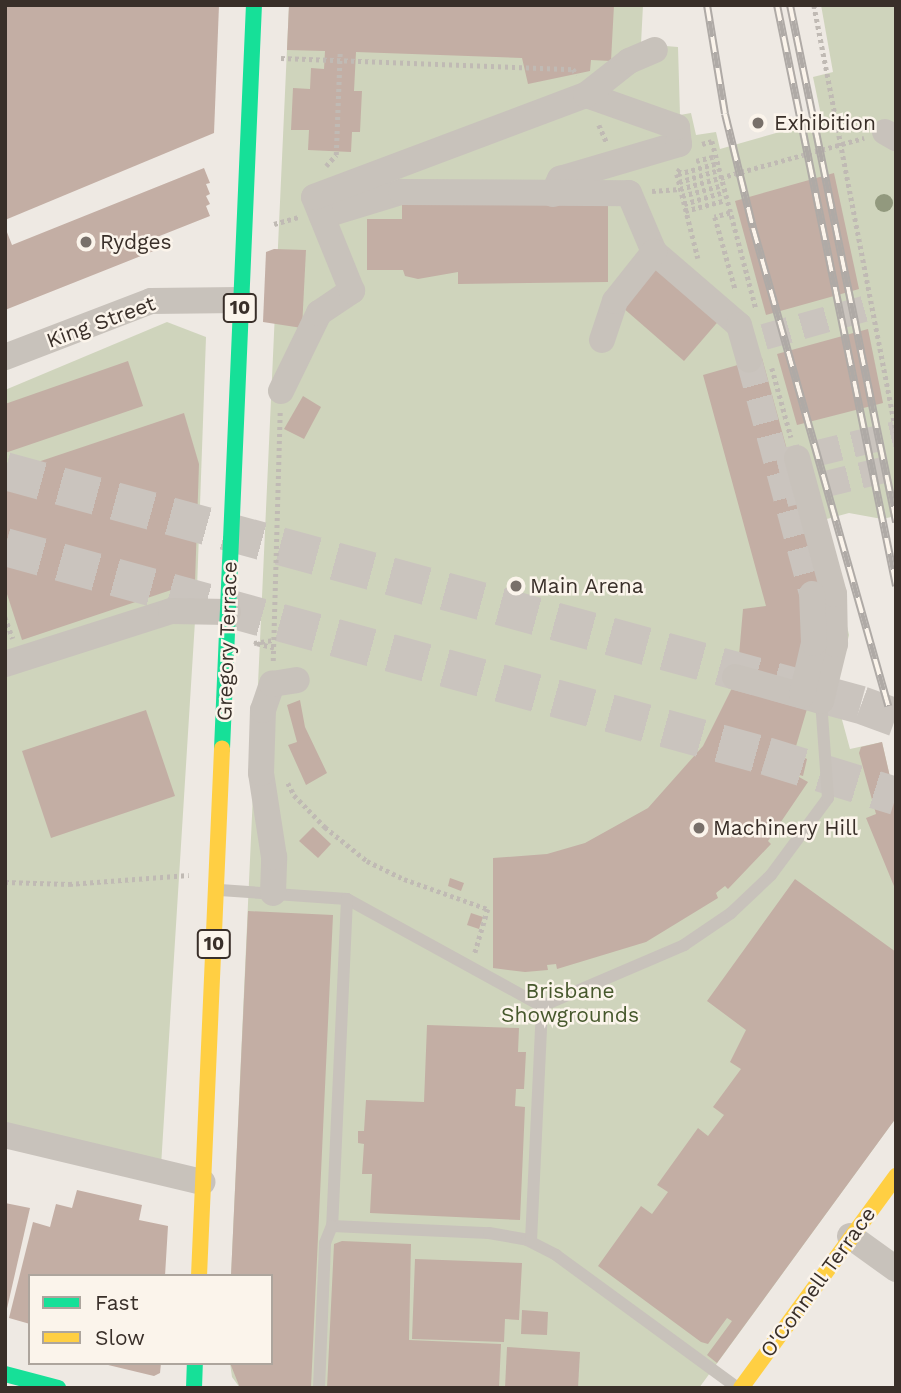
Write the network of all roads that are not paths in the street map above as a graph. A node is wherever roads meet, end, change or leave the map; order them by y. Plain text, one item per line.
1 (254, 5) edge
2 (655, 50) dead end
3 (586, 95) junction
4 (552, 194) junction
5 (322, 216) junction
6 (654, 252) junction
7 (240, 300) junction
8 (602, 340) dead end
9 (752, 347) tunnel mouth
10 (5, 357) edge
11 (281, 391) road end
12 (797, 458) road end
13 (812, 594) tunnel mouth
14 (228, 612) junction
15 (5, 664) edge
16 (735, 677) dead end
17 (284, 682) road end
18 (812, 698) junction
19 (217, 890) junction
20 (273, 893) junction
21 (347, 899) junction
22 (541, 1006) junction
23 (5, 1135) edge
24 (896, 1176) edge
25 (202, 1182) junction
26 (332, 1226) junction
27 (850, 1236) junction
28 (531, 1241) junction
29 (896, 1269) edge
30 (199, 1274) edge
31 (195, 1365) edge
32 (5, 1374) edge
33 (58, 1388) edge
34 (194, 1388) edge
35 (319, 1388) edge
36 (739, 1388) edge

1 - 7 main road, Gregory Terrace / 10
2 - 3 street
3 - 4 street
3 - 5 street
4 - 5 street
4 - 6 street
5 - 11 street
6 - 8 street
6 - 9 street
7 - 10 street, King Street
7 - 14 main road, Gregory Terrace / 10
12 - 18 street
13 - 18 street
14 - 15 street
14 - 19 main road, Gregory Terrace / 10
16 - 18 street
17 - 20 street
18 - 22 lane
19 - 20 lane
19 - 25 main road, Gregory Terrace / 10
20 - 21 lane
21 - 22 lane
21 - 26 lane
22 - 28 lane
23 - 25 street
24 - 27 main road, O'Connell Terrace
25 - 30 main road, Gregory Terrace / 10
26 - 28 lane
26 - 35 lane
27 - 29 street
27 - 36 main road, O'Connell Terrace
28 - 36 lane
31 - 34 main road
32 - 33 main road

